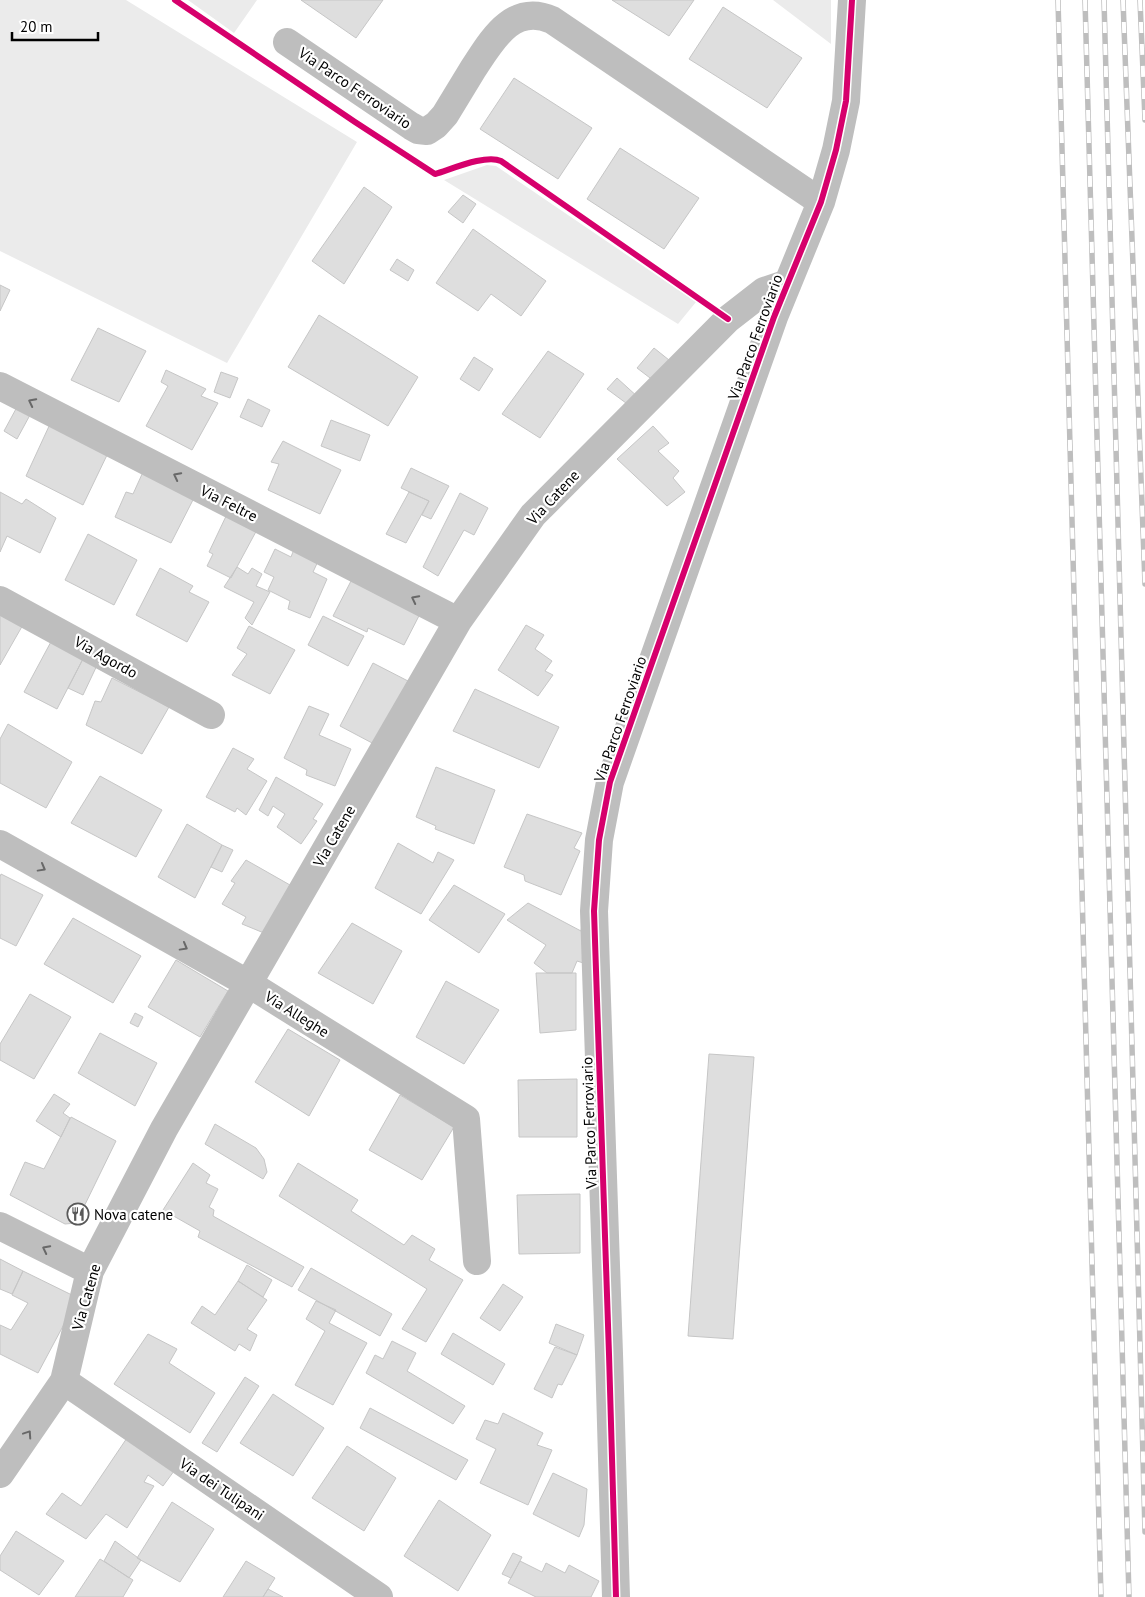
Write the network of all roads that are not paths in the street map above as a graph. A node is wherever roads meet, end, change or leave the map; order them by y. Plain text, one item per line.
1 (852, 0) edge
2 (287, 42) dead end
3 (821, 202) junction
4 (788, 283) junction
5 (0, 386) edge
6 (0, 600) edge
7 (458, 621) junction
8 (211, 715) dead end
9 (0, 844) edge
10 (248, 984) junction
11 (0, 1226) edge
12 (478, 1261) dead end
13 (90, 1271) junction
14 (64, 1380) junction
15 (0, 1474) edge
16 (379, 1597) edge
17 (616, 1597) edge

1 - 3 street, Via Parco Ferroviario
2 - 3 street, Via Parco Ferroviario
3 - 4 street, Via Parco Ferroviario
4 - 7 street, Via Catene
4 - 17 street, Via Parco Ferroviario
7 -> 5 street, Via Feltre
6 - 8 street, Via Agordo
7 - 10 street, Via Catene
9 -> 10 street, Via Alleghe
10 - 12 street, Via Alleghe
10 - 13 street, Via Catene
13 -> 11 street
13 - 14 street, Via Catene
15 -> 14 street, Via Catene
14 - 16 street, Via dei Tulipani

